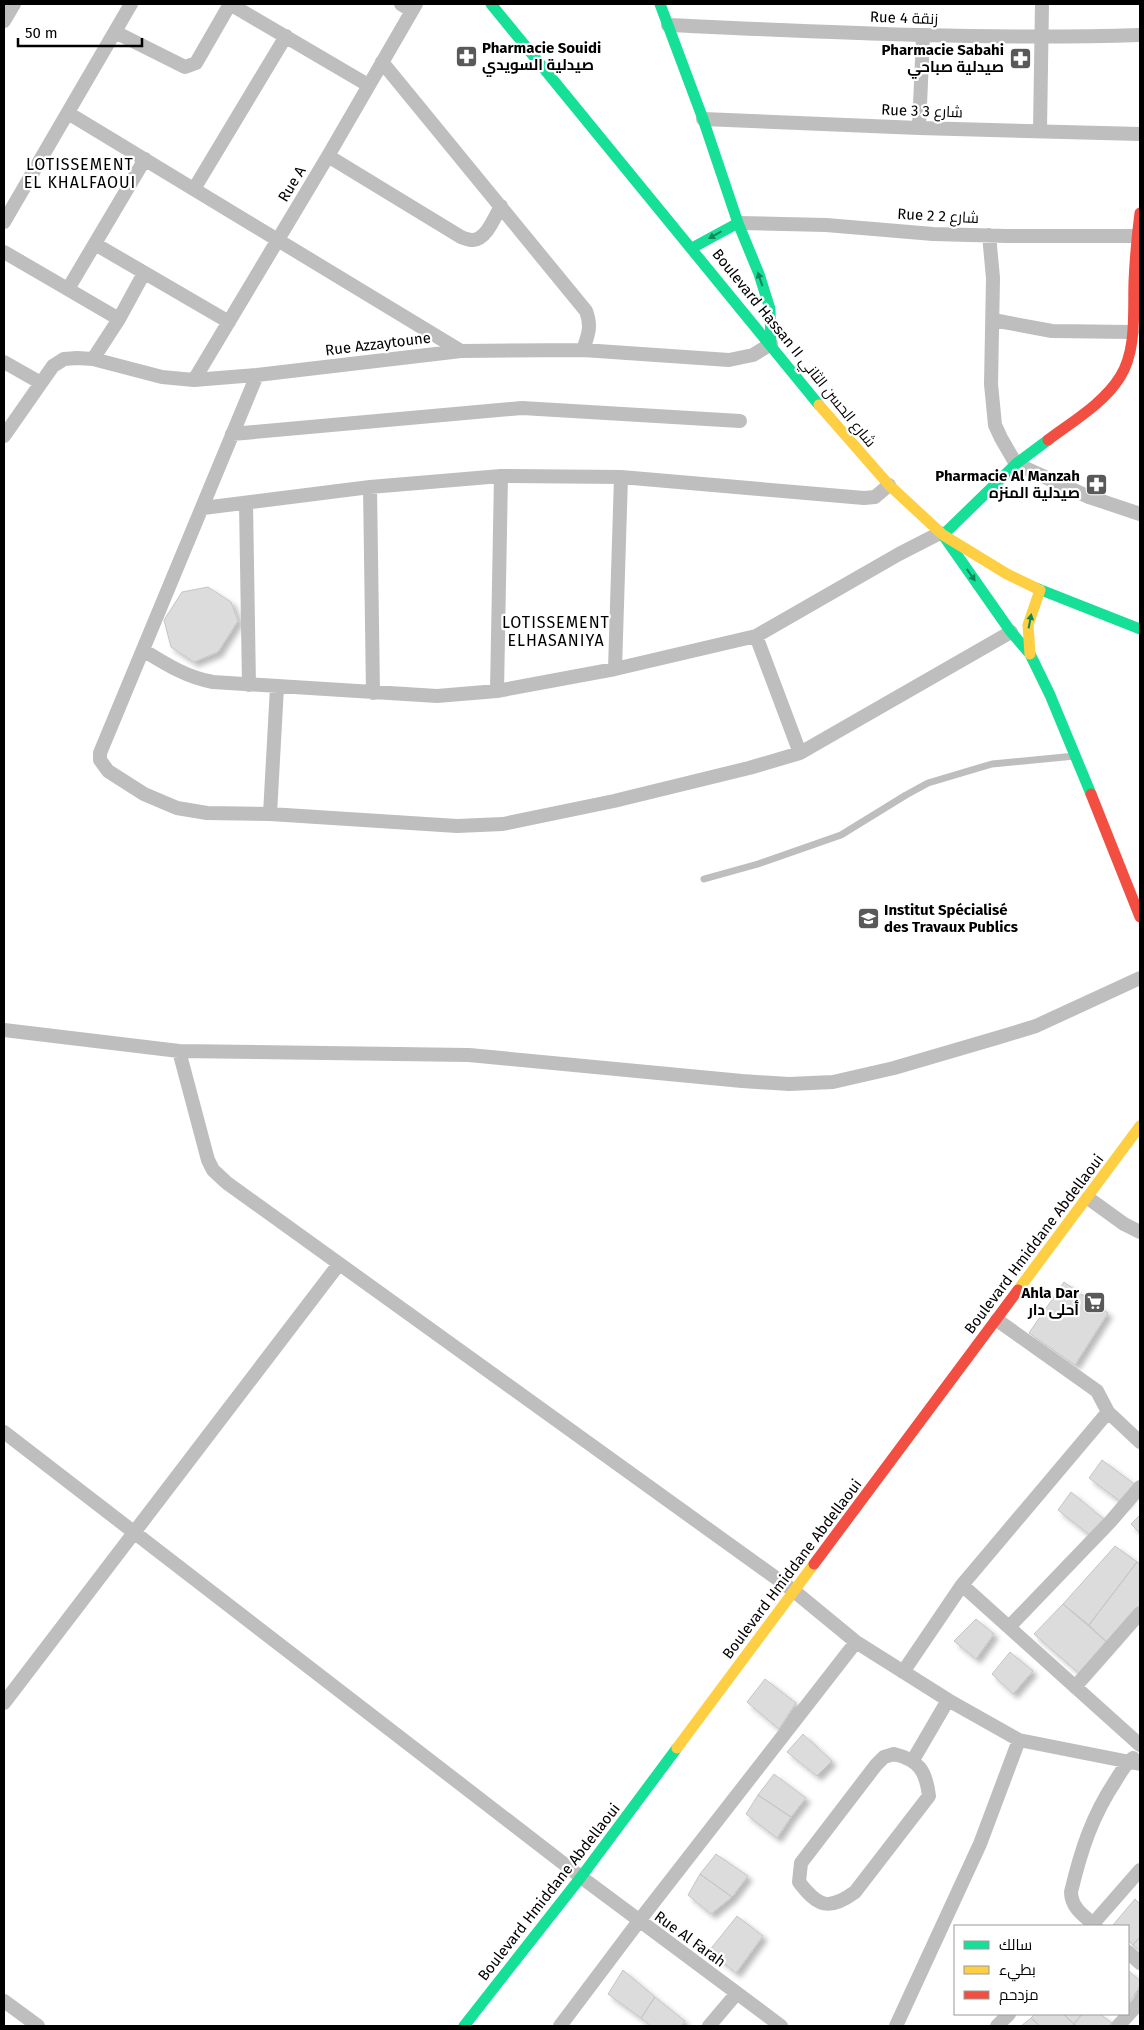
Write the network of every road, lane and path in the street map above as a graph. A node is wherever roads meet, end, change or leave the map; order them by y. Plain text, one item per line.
1 (14, 4) edge
2 (131, 4) edge
3 (230, 4) edge
4 (492, 4) edge
5 (660, 4) edge
6 (1042, 4) edge
7 (409, 6) edge
8 (4, 21) edge
9 (668, 25) junction
10 (115, 32) junction
11 (1140, 35) edge
12 (286, 36) junction
13 (923, 36) junction
14 (1042, 36) junction
15 (382, 62) junction
16 (368, 85) junction
17 (68, 113) junction
18 (703, 119) junction
19 (919, 128) junction
20 (1040, 130) junction
21 (1140, 134) edge
22 (328, 156) junction
23 (145, 159) junction
24 (194, 189) junction
25 (501, 206) junction
26 (1140, 213) edge
27 (4, 222) edge
28 (738, 222) junction
29 (989, 235) junction
30 (1137, 236) junction
31 (277, 240) junction
32 (95, 244) junction
33 (692, 248) junction
34 (4, 252) edge
35 (144, 273) junction
36 (68, 289) junction
37 (119, 319) junction
38 (993, 320) junction
39 (228, 322) junction
40 (1132, 332) junction
41 (771, 344) junction
42 (582, 350) junction
43 (461, 351) junction
44 (92, 359) junction
45 (4, 362) edge
46 (257, 375) junction
47 (194, 380) junction
48 (41, 383) junction
49 (740, 421) dead end
50 (232, 434) junction
51 (4, 436) edge
52 (1016, 464) junction
53 (501, 476) junction
54 (621, 477) junction
55 (889, 485) junction
56 (370, 487) junction
57 (246, 502) junction
58 (204, 508) junction
59 (1140, 514) edge
60 (941, 534) junction
61 (1040, 590) junction
62 (1140, 629) edge
63 (1010, 632) junction
64 (756, 636) junction
65 (143, 650) junction
66 (1030, 654) junction
67 (615, 668) junction
68 (248, 685) junction
69 (277, 687) junction
70 (497, 691) junction
71 (373, 693) junction
72 (800, 753) junction
73 (1076, 756) junction
74 (270, 814) junction
75 (704, 879) dead end
76 (1140, 917) edge
77 (1140, 978) edge
78 (4, 1030) edge
79 (179, 1051) junction
80 (1140, 1126) edge
81 (1088, 1198) junction
82 (1140, 1232) edge
83 (339, 1264) junction
84 (997, 1320) junction
85 (1108, 1412) junction
86 (4, 1432) edge
87 (1140, 1442) edge
88 (1140, 1487) edge
89 (135, 1532) junction
90 (962, 1585) junction
91 (794, 1591) junction
92 (1140, 1613) edge
93 (1009, 1627) junction
94 (856, 1642) junction
95 (903, 1672) junction
96 (1075, 1687) junction
97 (948, 1700) junction
98 (4, 1703) edge
99 (1019, 1740) junction
100 (1140, 1745) edge
101 (1140, 1752) edge
102 (913, 1760) junction
103 (1134, 1763) edge
104 (1140, 1870) edge
105 (581, 1877) junction
106 (639, 1921) junction
107 (1094, 1925) edge
108 (1129, 1953) edge
109 (1140, 1963) edge
110 (737, 1993) junction
111 (4, 2002) edge
112 (1140, 2002) edge
113 (1129, 2014) edge
114 (1008, 2015) edge
115 (1128, 2015) edge
116 (38, 2026) edge
117 (464, 2026) edge
118 (560, 2026) edge
119 (709, 2026) edge
120 (781, 2026) edge
121 (896, 2026) edge
122 (997, 2026) edge
123 (1118, 2026) edge

1 - 8 street
2 - 10 street
3 - 10 street
3 - 12 street
4 - 33 street, Boulevard Hassan II شارع الحسن الثاني
5 - 9 street
6 - 14 street
7 - 15 street, Rue A
9 - 13 street, Rue 4 زنقة
9 - 18 street
10 - 17 street
11 - 14 street, Rue 4 زنقة
12 - 16 street
12 - 24 street
13 - 14 street, Rue 4 زنقة
13 - 19 street
14 - 20 street
15 - 16 street, Rue A
15 - 25 street
16 - 22 street, Rue A
17 - 23 street
17 - 27 street
18 - 19 street, Rue 3 شارع 3
18 - 28 street
19 - 20 street, Rue 3 شارع 3
20 - 21 street, Rue 3 شارع 3
22 - 25 street
22 - 31 street, Rue A
23 - 24 street
23 - 32 street
24 - 31 street
25 - 42 street
26 - 30 street
28 - 29 street, Rue 2 شارع 2
28 -> 33 street
41 -> 28 street
29 - 30 street, Rue 2 شارع 2
29 - 38 street
30 - 40 street
31 - 39 street, Rue A
31 - 43 street
32 - 35 street
32 - 36 street
33 - 41 street, Boulevard Hassan II شارع الحسن الثاني
34 - 36 street
35 - 37 street
35 - 39 street
36 - 37 street
37 - 44 street
38 - 40 street
38 - 52 street
39 - 47 street, Rue A
40 - 52 street
41 - 42 street, Rue Azzaytoune
41 - 55 street, Boulevard Hassan II شارع الحسن الثاني
42 - 43 street, Rue Azzaytoune
43 - 46 street, Rue Azzaytoune
44 - 47 street, Rue Azzaytoune
44 - 48 street, Rue Azzaytoune
45 - 48 street
46 - 47 street, Rue Azzaytoune
46 - 50 street
48 - 51 street, Rue Azzaytoune
49 - 50 street
50 - 58 street
52 - 59 street
52 - 60 street
53 - 54 street
53 - 56 street
53 - 70 street
54 - 55 street
54 - 67 street
55 - 60 street, Boulevard Hassan II شارع الحسن الثاني
56 - 57 street
56 - 71 street
57 - 58 street
57 - 68 street
58 - 65 street
60 - 61 street, Boulevard Hassan II شارع الحسن الثاني
60 -> 63 street
60 - 64 street
61 - 62 street, Boulevard Hassan II شارع الحسن الثاني
66 -> 61 street
63 - 66 street
63 - 72 street
64 - 67 street
64 - 72 street
65 - 68 street
65 - 74 street
66 - 73 street
67 - 70 street
68 - 69 street
69 - 71 street
69 - 74 street
70 - 71 street
72 - 74 street
73 - 75 lane
73 - 76 street
77 - 79 street
78 - 79 street
79 - 83 street
80 - 81 street, Boulevard Hmiddane Abdellaoui
81 - 82 street
81 - 84 street, Boulevard Hmiddane Abdellaoui
83 - 89 street
83 - 91 street
84 - 85 street
84 - 91 street, Boulevard Hmiddane Abdellaoui
85 - 87 street
85 - 90 street
86 - 89 street, Rue Al Farah
88 - 93 street
89 - 98 street
89 - 105 street, Rue Al Farah
90 - 93 street
90 - 95 street
91 - 94 street
91 - 105 street, Boulevard Hmiddane Abdellaoui
92 - 96 street
93 - 96 street
94 - 95 street
94 - 106 street
95 - 97 street
96 - 100 street
97 - 99 street
97 - 102 street
99 - 103 street
99 - 121 street
101 - 103 street
102 - 102 street
103 - 107 street
104 - 107 street
105 - 106 street, Rue Al Farah
105 - 117 street, Boulevard Hmiddane Abdellaoui
106 - 110 street, Rue Al Farah
106 - 118 street
108 - 109 street
110 - 119 street
110 - 120 street, Rue Al Farah
111 - 116 street
112 - 113 street
114 - 122 street
115 - 123 street

